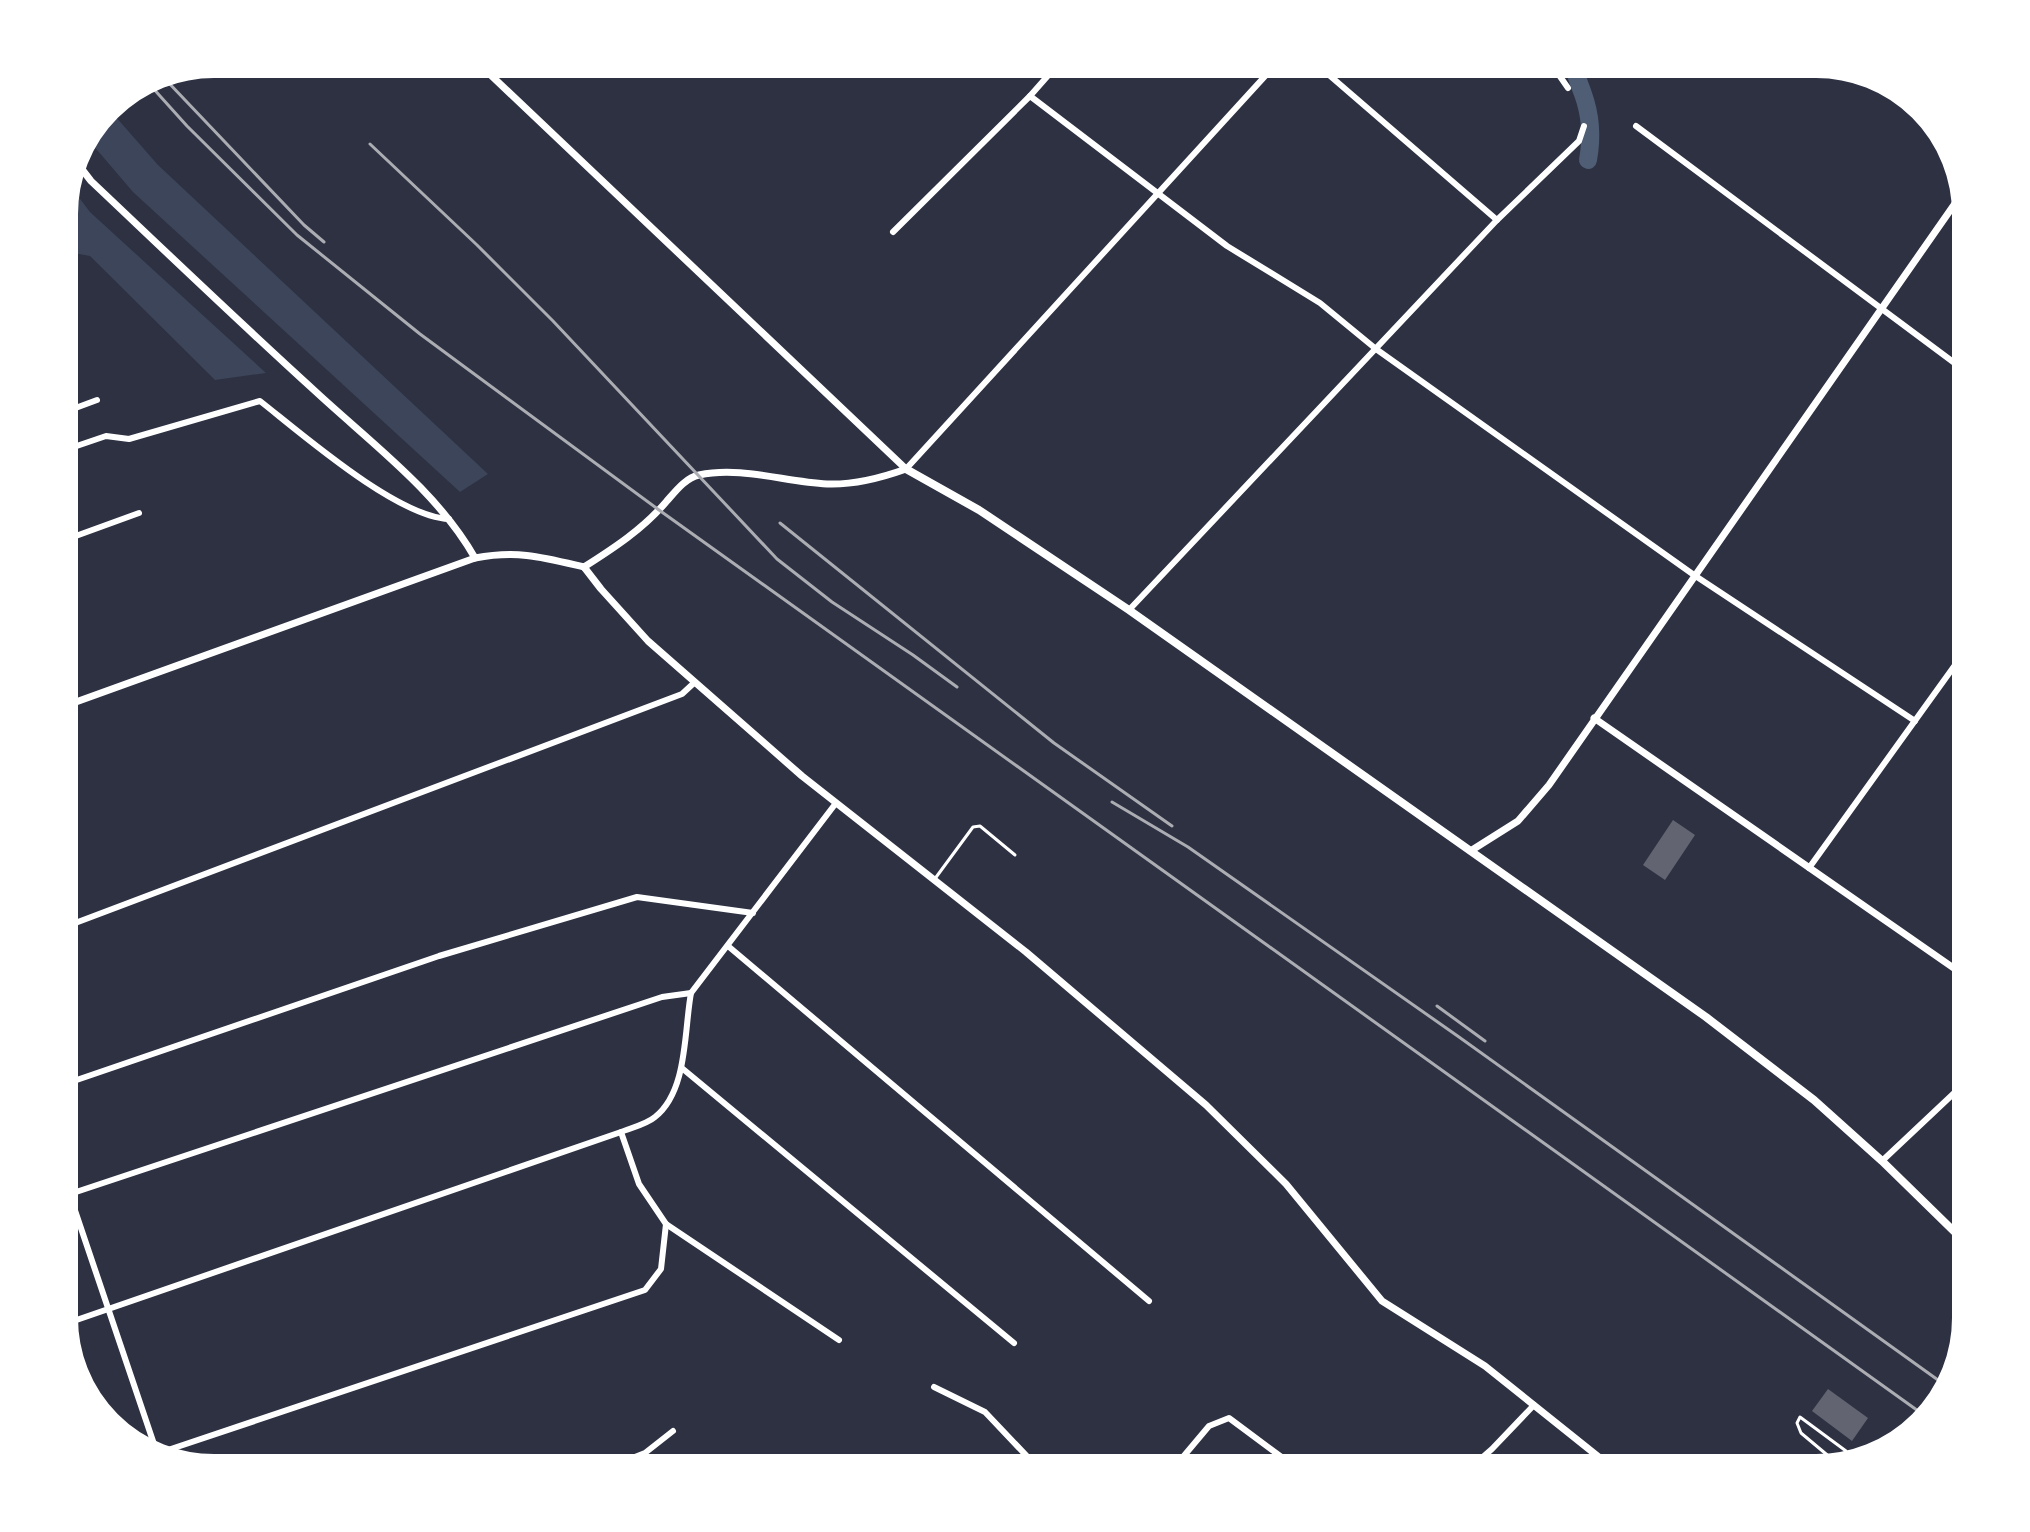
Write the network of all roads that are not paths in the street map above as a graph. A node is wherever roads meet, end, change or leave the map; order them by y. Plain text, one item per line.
1 (492, 76) edge
2 (1048, 76) edge
3 (1265, 76) edge
4 (1330, 76) edge
5 (1560, 76) edge
6 (1568, 88) dead end
7 (1030, 96) junction
8 (1584, 126) dead end
9 (1636, 126) dead end
10 (83, 171) edge
11 (1157, 194) junction
12 (1953, 206) edge
13 (1497, 220) junction
14 (893, 232) dead end
15 (1881, 311) junction
16 (1376, 349) junction
17 (1954, 363) edge
18 (97, 400) dead end
19 (76, 408) edge
20 (76, 446) edge
21 (906, 469) junction
22 (139, 513) dead end
23 (451, 519) junction
24 (76, 536) edge
25 (475, 558) junction
26 (584, 567) junction
27 (1694, 575) junction
28 (1129, 610) junction
29 (1954, 667) edge
30 (695, 682) junction
31 (76, 702) edge
32 (1594, 718) junction
33 (1915, 721) junction
34 (836, 803) junction
35 (1472, 850) junction
36 (1015, 855) dead end
37 (1809, 868) junction
38 (934, 880) junction
39 (753, 913) junction
40 (76, 923) edge
41 (728, 946) junction
42 (1954, 968) edge
43 (691, 993) junction
44 (683, 1069) junction
45 (76, 1080) edge
46 (1954, 1093) edge
47 (621, 1132) junction
48 (1882, 1161) junction
49 (76, 1192) edge
50 (76, 1212) edge
51 (666, 1224) junction
52 (1954, 1231) edge
53 (1149, 1301) dead end
54 (109, 1309) junction
55 (76, 1320) edge
56 (839, 1340) dead end
57 (1014, 1343) dead end
58 (934, 1387) dead end
59 (1534, 1405) junction
60 (673, 1431) dead end
61 (153, 1442) edge
62 (171, 1449) edge
63 (1845, 1453) edge
64 (1826, 1455) edge
65 (637, 1456) edge
66 (1027, 1456) edge
67 (1184, 1456) edge
68 (1280, 1456) edge
69 (1484, 1456) edge
70 (1598, 1456) edge

1 - 21 street
2 - 7 street
3 - 11 street
4 - 13 street
5 - 6 street
7 - 11 street
7 - 14 street
8 - 13 street
9 - 15 street
10 - 23 street
11 - 16 street
11 - 21 street
12 - 15 street
13 - 16 street
15 - 17 street
15 - 27 street
16 - 27 street
16 - 28 street
18 - 19 street
20 - 23 street
21 - 26 street
21 - 28 main road
22 - 24 street
23 - 25 street
25 - 26 street
25 - 31 street
26 - 30 street
27 - 32 street
27 - 33 street
28 - 35 main road
29 - 33 street
30 - 34 street
30 - 40 street
32 - 35 street
32 - 37 street
33 - 37 street
34 - 38 street
34 - 39 street
35 - 48 main road
36 - 38 lane
37 - 42 street
38 - 59 street
39 - 41 street
39 - 45 street
41 - 43 street
41 - 53 street
43 - 44 street
43 - 49 street
44 - 47 street
44 - 57 street
46 - 48 street
47 - 51 street
47 - 54 street
48 - 52 main road
50 - 54 street
51 - 56 street
51 - 62 street
54 - 55 street
54 - 61 street
58 - 66 street
59 - 69 street
59 - 70 street
60 - 65 street
63 - 64 lane
67 - 68 street

